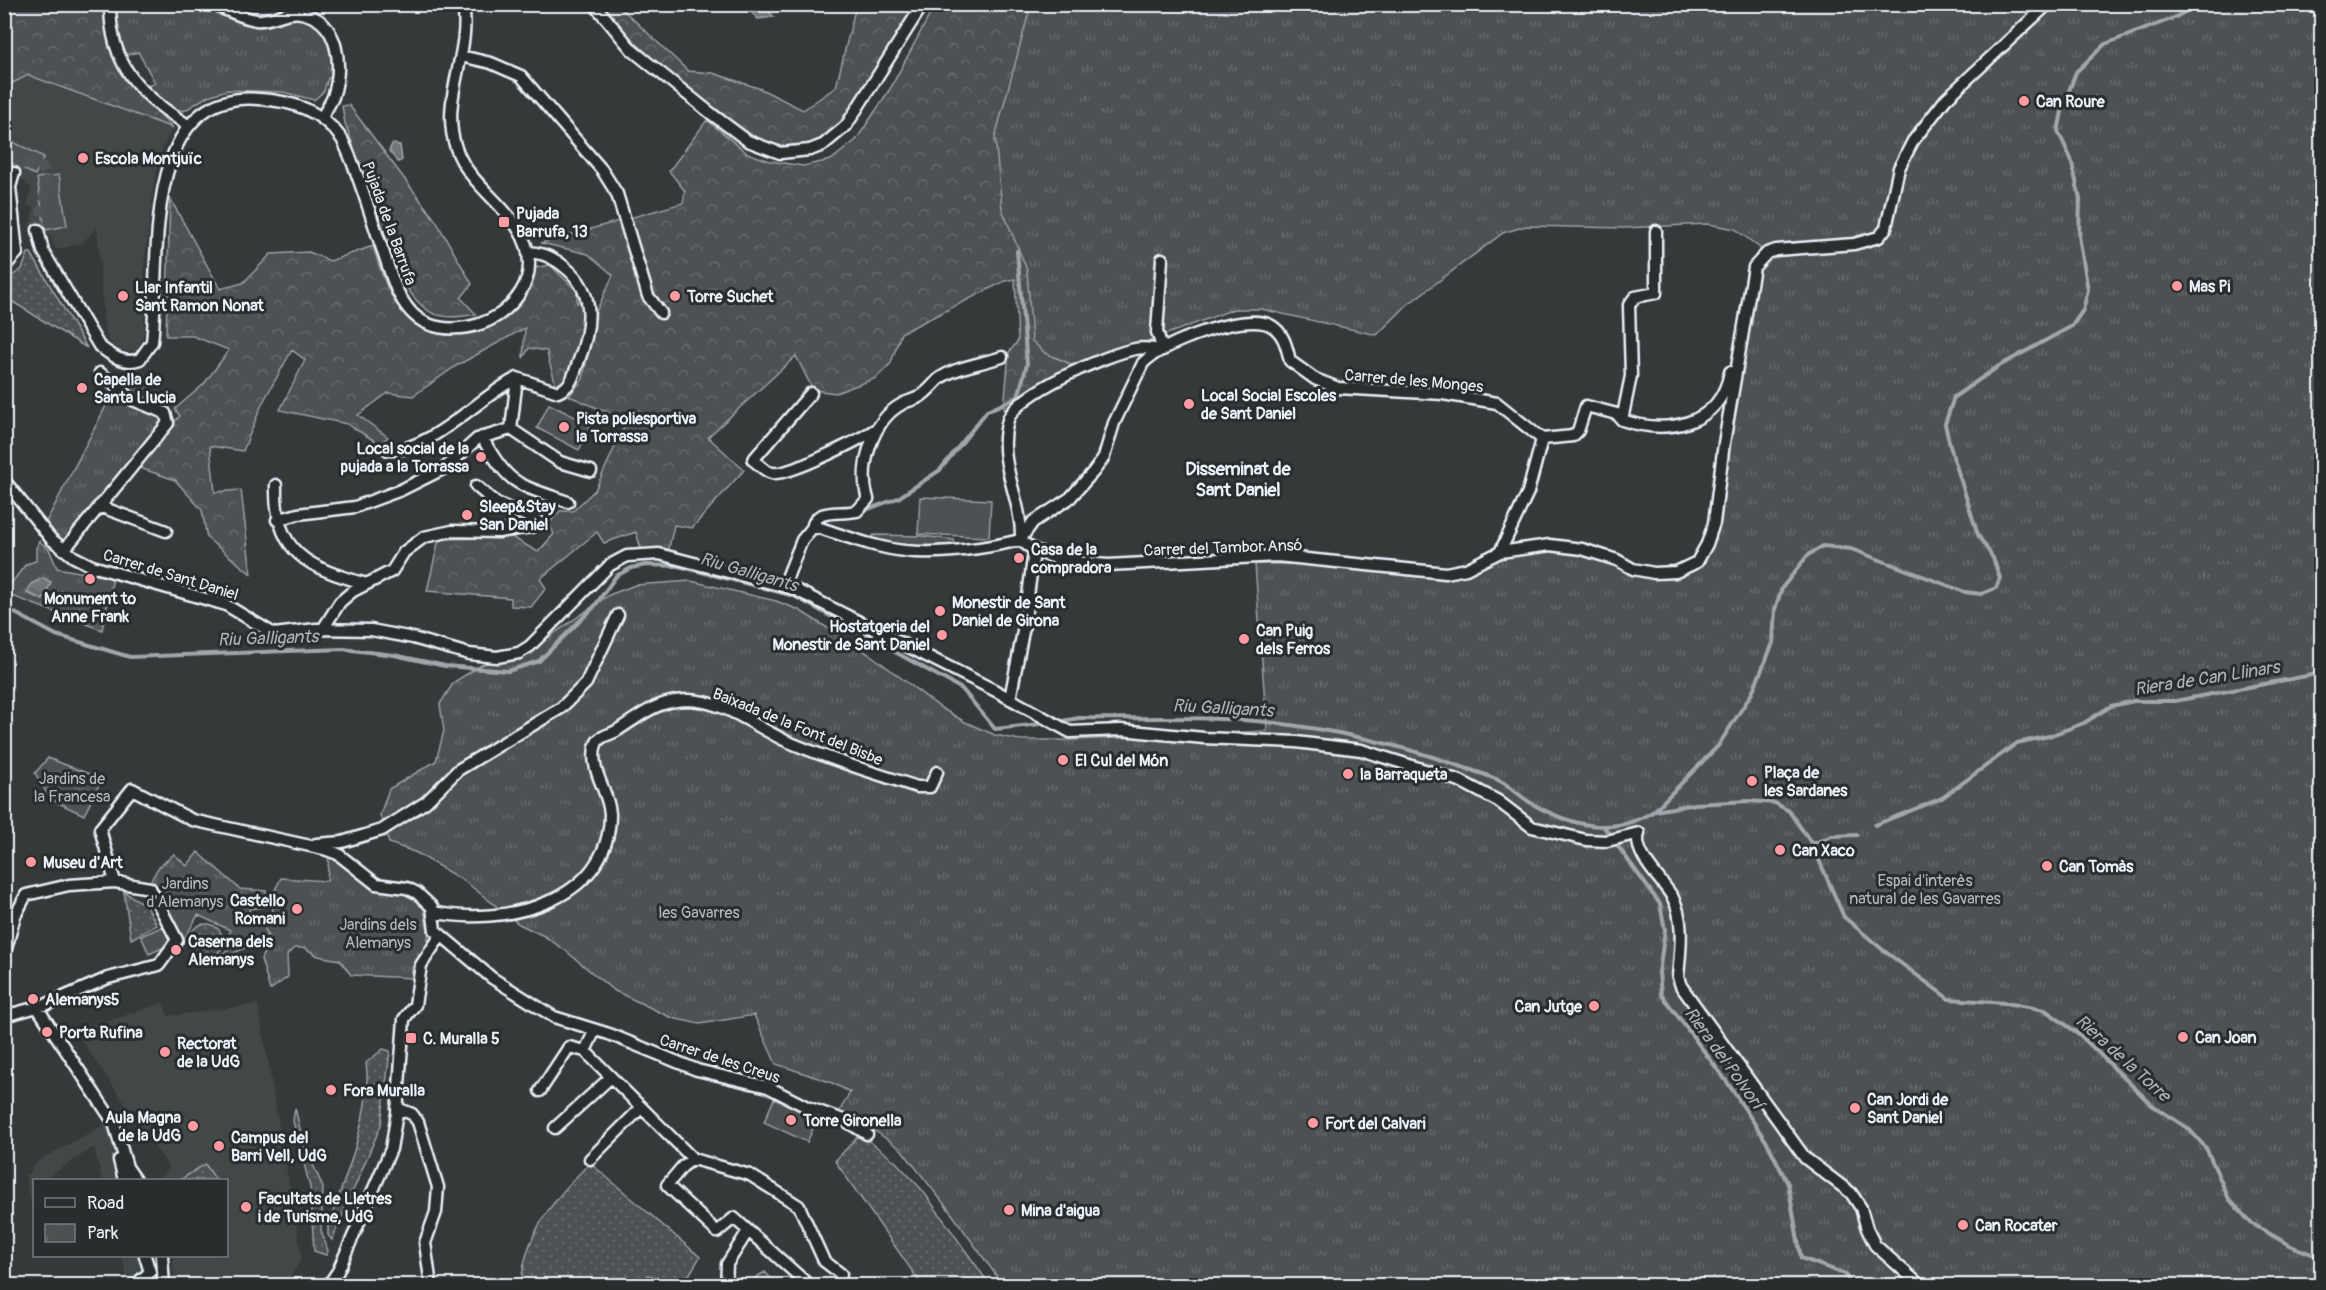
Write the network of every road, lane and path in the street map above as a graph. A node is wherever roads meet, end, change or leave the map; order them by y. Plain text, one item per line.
1 (110, 4) edge
2 (212, 4) edge
3 (464, 4) edge
4 (594, 4) edge
5 (923, 4) edge
6 (2048, 4) edge
7 (288, 8) edge
8 (461, 56) junction
9 (322, 118) junction
10 (189, 126) junction
11 (14, 173) dead end
12 (38, 230) tunnel mouth
13 (1656, 231) dead end
14 (528, 252) junction
15 (1162, 259) dead end
16 (4, 267) edge
17 (661, 313) dead end
18 (1743, 336) junction
19 (1163, 350) junction
20 (1002, 357) dead end
21 (100, 373) dead end
22 (517, 378) junction
23 (811, 393) dead end
24 (1622, 420) junction
25 (879, 427) junction
26 (511, 429) junction
27 (482, 437) junction
28 (1542, 439) junction
29 (388, 450) dead end
30 (591, 471) dead end
31 (5, 479) edge
32 (276, 485) dead end
33 (476, 486) dead end
34 (568, 502) dead end
35 (99, 506) junction
36 (277, 520) junction
37 (812, 528) junction
38 (166, 531) dead end
39 (1020, 540) junction
40 (64, 550) junction
41 (1034, 552) junction
42 (1500, 552) junction
43 (367, 584) junction
44 (784, 585) junction
45 (618, 615) dead end
46 (323, 629) junction
47 (1015, 702) junction
48 (937, 772) dead end
49 (310, 844) junction
50 (115, 882) junction
51 (433, 912) junction
52 (441, 934) junction
53 (4, 956) edge
54 (37, 1007) junction
55 (4, 1016) edge
56 (595, 1030) junction
57 (585, 1051) junction
58 (610, 1078) junction
59 (540, 1091) dead end
60 (397, 1108) junction
61 (641, 1108) junction
62 (555, 1128) dead end
63 (115, 1130) junction
64 (867, 1134) dead end
65 (591, 1159) dead end
66 (693, 1159) junction
67 (124, 1179) edge
68 (135, 1179) edge
69 (748, 1231) junction
70 (145, 1257) edge
71 (162, 1257) edge
72 (134, 1286) edge
73 (164, 1286) edge
74 (327, 1286) edge
75 (431, 1286) edge
76 (726, 1286) edge
77 (810, 1286) edge
78 (838, 1286) edge
79 (1921, 1286) edge

1 - 10 street
2 - 7 street
3 - 8 street, Pujada de la Barrufa
4 - 5 street
6 - 18 street
7 - 9 street
8 - 14 street, Pujada de la Barrufa
8 - 17 street
9 - 10 street, Pujada de la Barrufa
9 - 14 street, Pujada de la Barrufa
10 - 12 street
11 - 16 street
13 - 24 street
14 - 22 street
15 - 19 street
18 - 24 street
18 - 42 street, Carrer del Tambor Ansó
19 - 28 street, Carrer de les Monges
19 - 39 street, Carrer de les Monges
19 - 39 street
20 - 25 street
21 - 35 street
22 - 26 street
22 - 29 street
23 - 25 street
24 - 28 street
25 - 37 street
26 - 27 street
26 - 30 street
27 - 34 street
27 - 36 street
28 - 42 street
31 - 40 street, Carrer de Sant Daniel
32 - 36 street
33 - 43 street
35 - 38 street
35 - 40 street
36 - 43 street
37 - 39 street
37 - 44 street
39 - 41 street, Carrer del Tambor Ansó
40 - 46 street, Carrer de Sant Daniel
41 - 42 street, Carrer del Tambor Ansó
41 - 47 street
43 - 46 street
44 - 46 street, Carrer de Sant Daniel
44 - 47 street, Carrer de Sant Daniel
45 - 49 street
47 - 79 street, Carrer de Sant Daniel
48 - 51 street, Baixada de la Font del Bisbe
49 - 50 street
49 - 51 street
50 - 53 street
50 - 54 street
51 - 52 street
52 - 56 street, Carrer de les Creus
52 - 60 street
54 - 55 street
54 - 63 street
56 - 57 street
56 - 64 street, Carrer de les Creus
57 - 58 street
57 - 59 street
58 - 61 street
58 - 62 street
60 - 74 street
60 - 75 street
61 - 65 street
61 - 66 street
63 - 67 street
63 - 68 street
66 - 69 street
66 - 78 street
69 - 76 street
69 - 77 street
70 - 72 street
71 - 73 street

